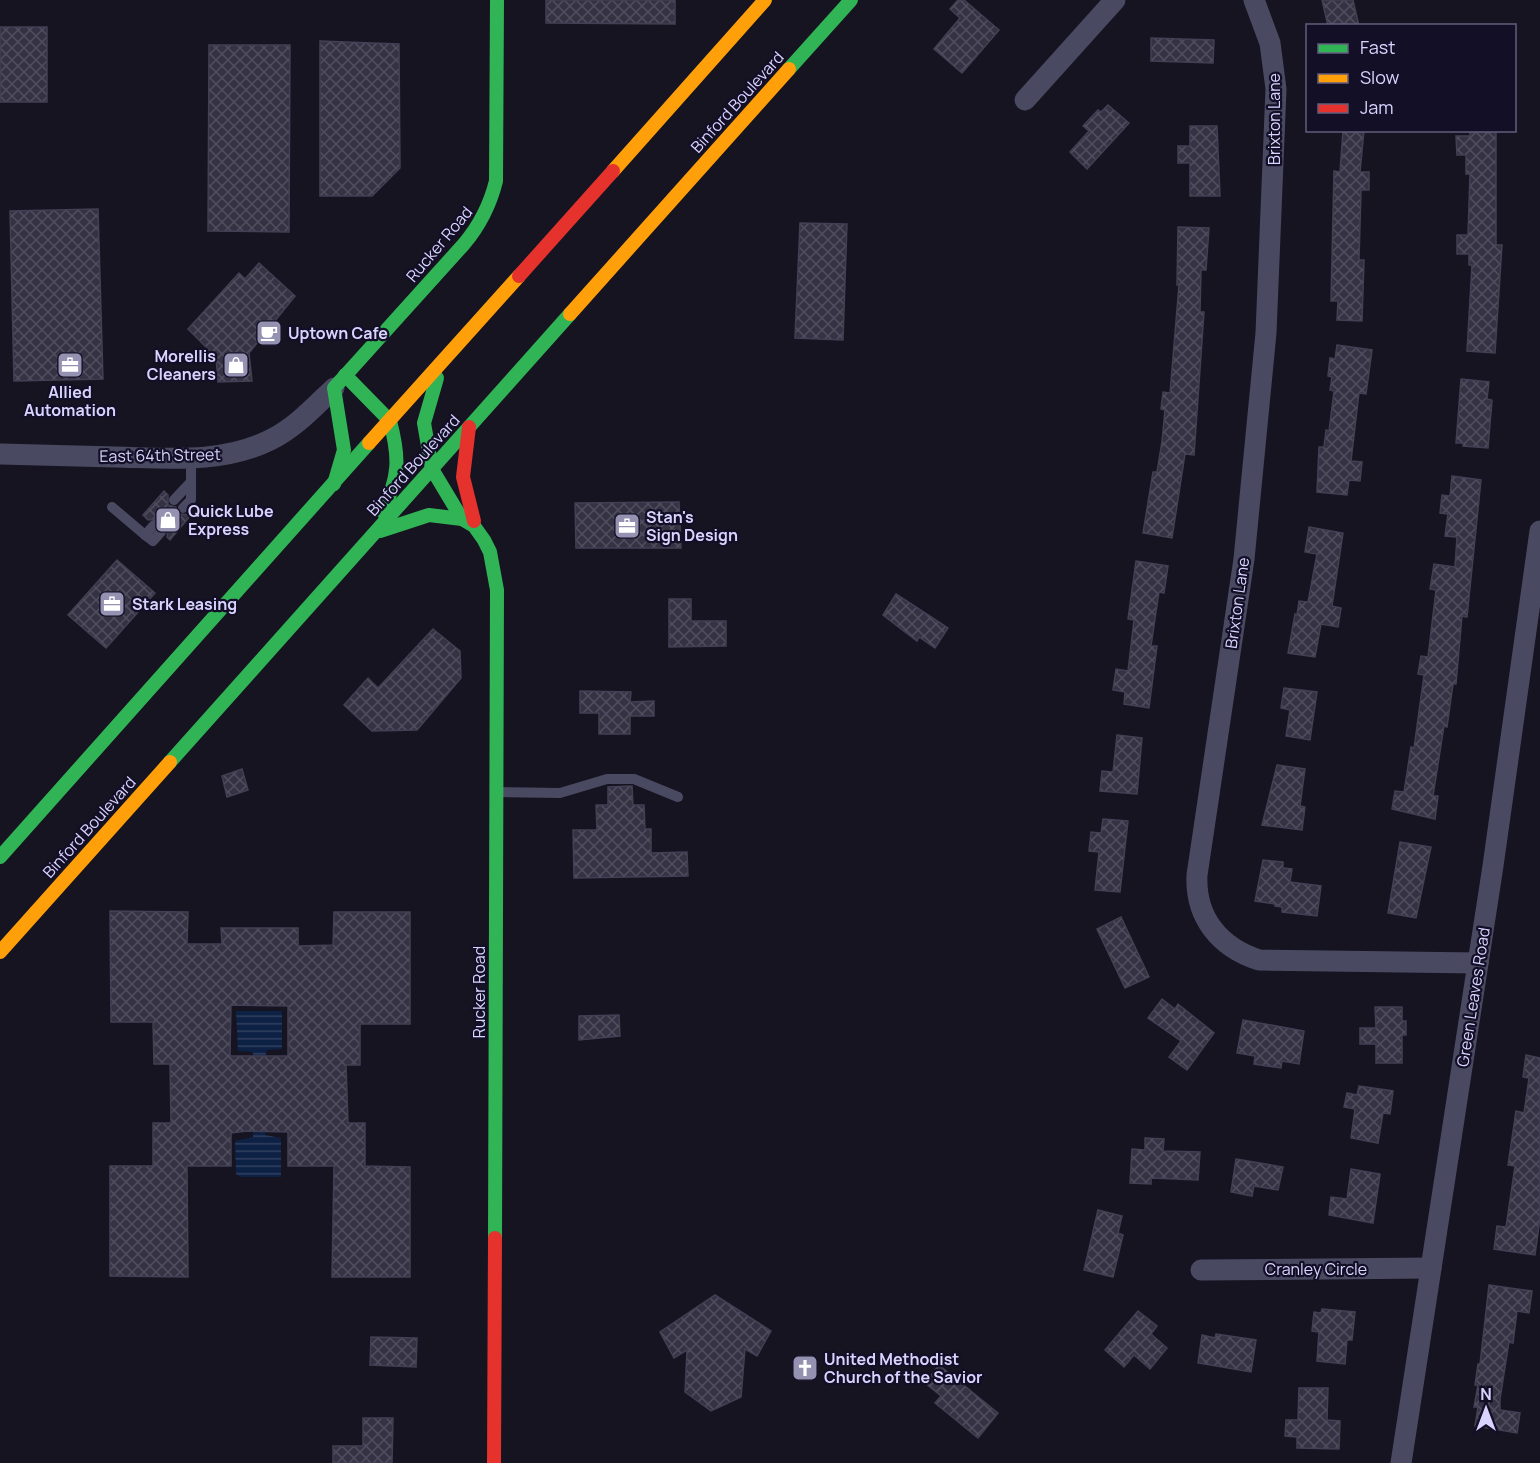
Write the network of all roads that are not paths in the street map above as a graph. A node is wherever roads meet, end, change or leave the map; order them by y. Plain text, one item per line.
1 (497, 0) edge
2 (765, 0) edge
3 (850, 0) edge
4 (1115, 0) edge
5 (1254, 0) edge
6 (1025, 100) dead end
7 (443, 364) junction
8 (340, 382) junction
9 (390, 421) junction
10 (470, 427) junction
11 (0, 454) edge
12 (191, 458) junction
13 (432, 469) junction
14 (189, 484) junction
15 (334, 484) junction
16 (174, 500) dead end
17 (112, 507) dead end
18 (183, 508) dead end
19 (468, 523) junction
20 (157, 528) dead end
21 (1540, 531) edge
22 (373, 533) junction
23 (496, 792) junction
24 (678, 797) dead end
25 (0, 858) edge
26 (0, 952) edge
27 (1478, 963) junction
28 (1431, 1268) junction
29 (1201, 1270) dead end
30 (494, 1463) edge
31 (1401, 1463) edge

1 - 8 main road, Rucker Road
2 - 7 main road
3 - 10 main road, Binford Boulevard
4 - 6 street
5 - 27 street, Brixton Lane
7 - 9 main road
7 - 13 main road, Rucker Road
8 - 9 main road
8 - 12 street, East 64th Street
8 - 15 main road
9 - 15 main road
9 - 22 main road
10 - 13 main road, Binford Boulevard
10 - 19 main road, Rucker Road
11 - 12 street, East 64th Street
12 - 14 lane
13 - 19 main road, Rucker Road
13 - 22 main road, Binford Boulevard
14 - 16 lane
14 - 18 lane
15 - 25 main road
17 - 20 lane
19 - 22 main road
19 - 23 main road, Rucker Road
21 - 27 street, Green Leaves Road
22 - 26 main road, Binford Boulevard
23 - 24 lane
23 - 30 main road, Rucker Road
27 - 28 street, Green Leaves Road
28 - 29 street, Cranley Circle
28 - 31 street, Green Leaves Road

